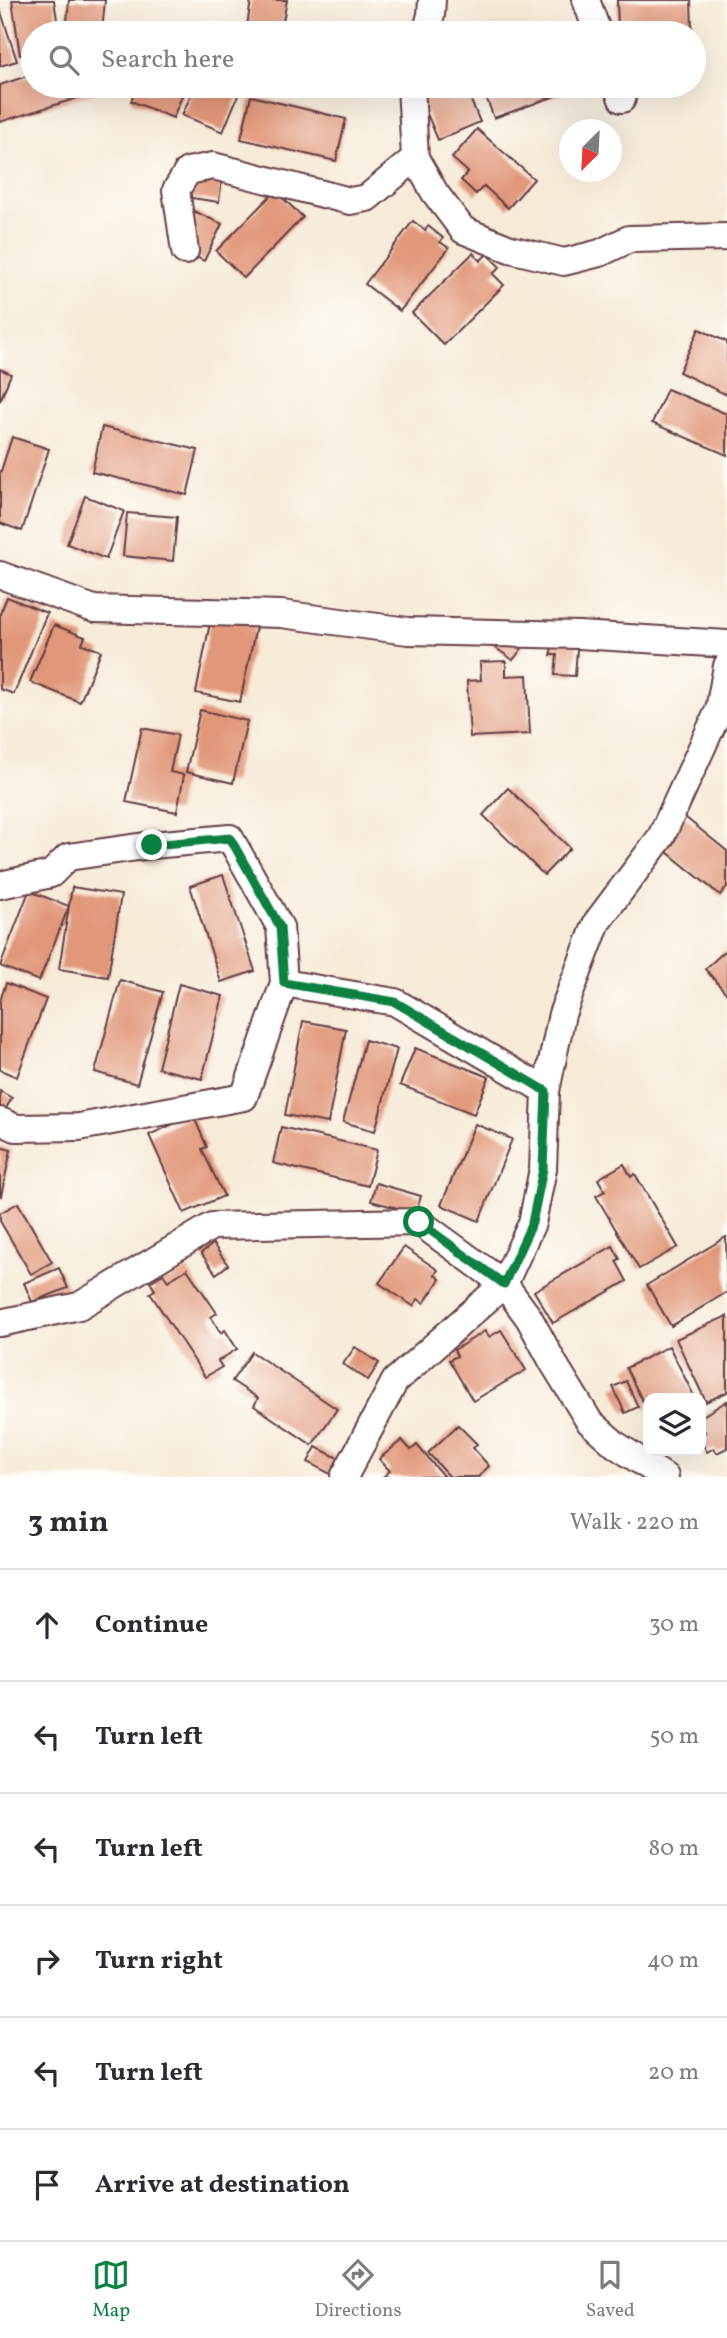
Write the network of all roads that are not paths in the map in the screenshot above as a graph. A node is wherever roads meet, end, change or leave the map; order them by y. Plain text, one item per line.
1 (432, 0) edge
2 (586, 0) edge
3 (429, 21) edge
4 (594, 21) edge
5 (412, 98) edge
6 (415, 158) junction
7 (727, 237) edge
8 (186, 251) dead end
9 (0, 575) edge
10 (727, 644) edge
11 (727, 666) edge
12 (0, 885) edge
13 (284, 983) junction
14 (546, 1091) junction
15 (0, 1121) edge
16 (504, 1284) junction
17 (0, 1323) edge
18 (344, 1477) edge
19 (664, 1477) edge

1 - 3 street
2 - 4 street
5 - 6 street
6 - 7 street
6 - 8 street
9 - 10 street
11 - 14 street
12 - 13 street
13 - 14 street
13 - 15 street
14 - 16 street
16 - 17 street
16 - 18 street
16 - 19 street

